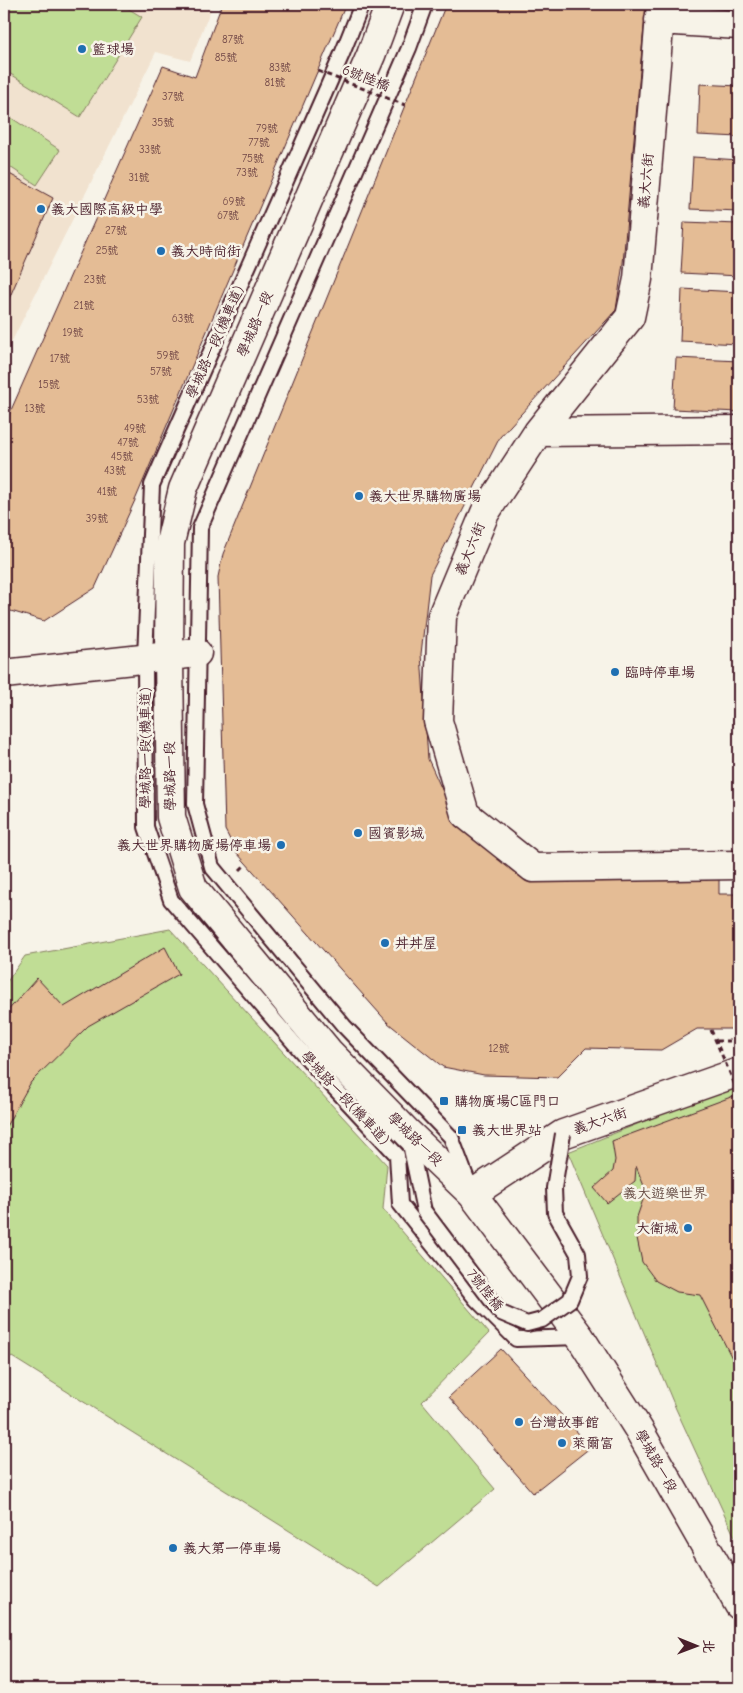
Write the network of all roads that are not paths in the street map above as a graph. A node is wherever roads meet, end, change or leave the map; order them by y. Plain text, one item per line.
1 (362, 4) edge
2 (390, 4) edge
3 (425, 4) edge
4 (660, 12) edge
5 (739, 25) edge
6 (739, 430) edge
7 (538, 432) junction
8 (197, 653) junction
9 (157, 657) junction
10 (4, 674) edge
11 (739, 866) edge
12 (739, 1072) edge
13 (408, 1133) junction
14 (563, 1134) junction
15 (472, 1194) junction
16 (580, 1337) junction
17 (739, 1605) edge

1 - 9 lane, 學城路一段(機車道)
2 - 9 street, 學城路一段
3 - 8 lane
4 - 5 street
4 - 7 street, 義大六街
6 - 7 street
7 - 11 street, 義大六街
8 - 9 street
8 - 15 lane
9 - 10 street
9 - 13 street, 學城路一段
9 - 16 lane, 學城路一段(機車道)
12 - 14 street, 義大六街
13 - 14 lane, 7號陸橋, bridge
13 - 15 street, 學城路一段
14 - 15 street, 義大六街
15 - 16 street, 學城路一段
16 - 17 street, 學城路一段

